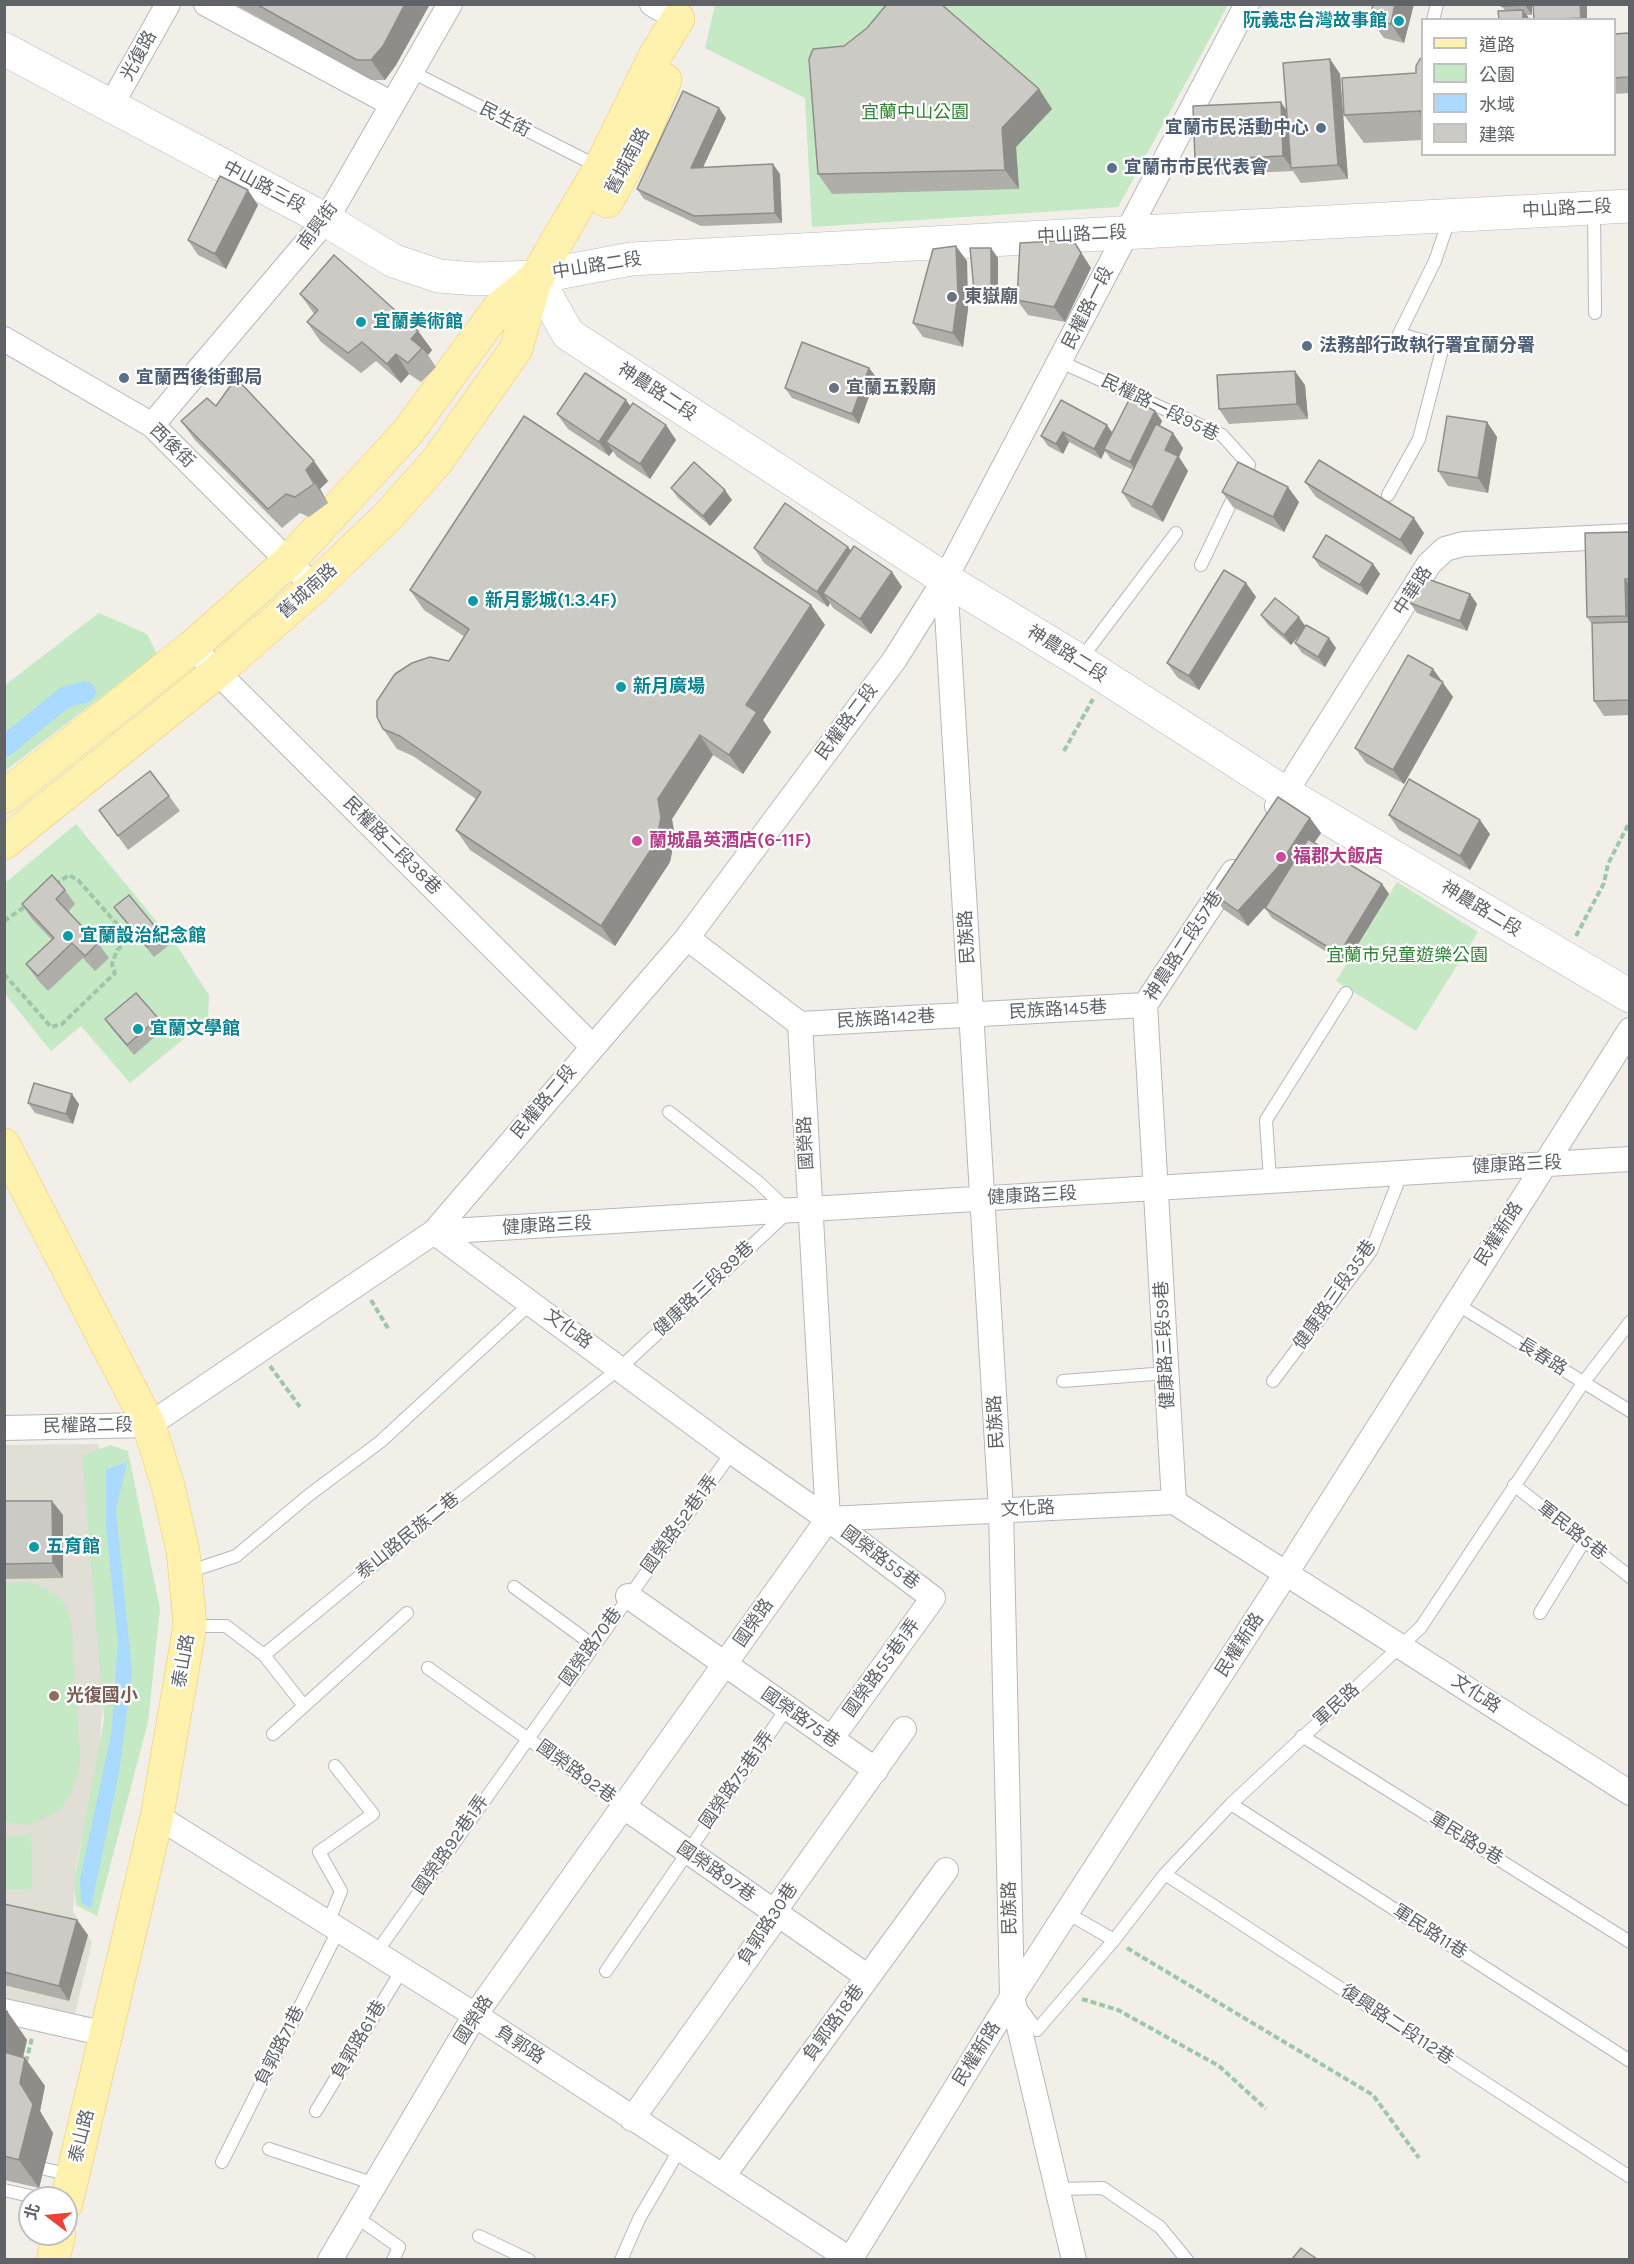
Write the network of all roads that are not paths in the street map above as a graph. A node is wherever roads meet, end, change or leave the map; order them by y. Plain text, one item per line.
1 (168, 4) edge
2 (206, 4) edge
3 (450, 4) edge
4 (1247, 4) edge
5 (670, 9) edge
6 (4, 49) edge
7 (410, 71) junction
8 (392, 104) junction
9 (110, 107) junction
10 (600, 168) junction
11 (1629, 206) edge
12 (1594, 208) junction
13 (1450, 216) junction
14 (327, 220) junction
15 (1127, 233) junction
16 (536, 277) junction
17 (1594, 313) dead end
18 (4, 339) edge
19 (1061, 362) junction
20 (152, 425) junction
21 (1388, 495) dead end
22 (1176, 533) dead end
23 (1629, 536) edge
24 (288, 562) junction
25 (1200, 565) dead end
26 (945, 579) junction
27 (314, 587) junction
28 (192, 647) junction
29 (1093, 669) junction
30 (217, 672) junction
31 (1285, 793) junction
32 (4, 797) edge
33 (1266, 822) edge
34 (4, 843) edge
35 (1247, 851) edge
36 (687, 938) junction
37 (1346, 993) dead end
38 (1629, 996) edge
39 (1145, 1005) junction
40 (972, 1015) junction
41 (800, 1024) junction
42 (1629, 1030) edge
43 (592, 1046) junction
44 (669, 1112) dead end
45 (4, 1145) edge
46 (1629, 1159) edge
47 (1545, 1163) junction
48 (1402, 1172) junction
49 (1270, 1180) junction
50 (1156, 1189) junction
51 (983, 1199) junction
52 (799, 1210) junction
53 (434, 1232) junction
54 (531, 1303) junction
55 (1455, 1303) junction
56 (1629, 1322) edge
57 (620, 1368) junction
58 (1167, 1373) junction
59 (1063, 1381) dead end
60 (1273, 1381) dead end
61 (1583, 1383) junction
62 (1629, 1412) edge
63 (149, 1425) junction
64 (4, 1428) edge
65 (732, 1452) junction
66 (1514, 1485) junction
67 (1174, 1502) junction
68 (1001, 1510) junction
69 (828, 1519) junction
70 (1584, 1541) junction
71 (185, 1573) junction
72 (1285, 1575) junction
73 (1629, 1577) edge
74 (514, 1587) dead end
75 (628, 1596) junction
76 (933, 1598) joint
77 (407, 1613) dead end
78 (1540, 1613) dead end
79 (190, 1625) junction
80 (593, 1645) junction
81 (1402, 1646) junction
82 (264, 1655) junction
83 (725, 1665) junction
84 (428, 1668) dead end
85 (304, 1706) junction
86 (787, 1708) junction
87 (904, 1729) dead end
88 (273, 1734) dead end
89 (1302, 1736) junction
90 (527, 1737) junction
91 (831, 1739) junction
92 (334, 1766) dead end
93 (876, 1770) junction
94 (1629, 1793) edge
95 (1231, 1804) junction
96 (624, 1807) junction
97 (157, 1816) junction
98 (687, 1851) junction
99 (946, 1870) dead end
100 (1166, 1874) junction
101 (1067, 1912) junction
102 (776, 1914) junction
103 (333, 1926) junction
104 (1114, 1940) junction
105 (1629, 1942) edge
106 (376, 1953) junction
107 (402, 1970) junction
108 (606, 1971) dead end
109 (868, 1977) junction
110 (1012, 1997) junction
111 (4, 2011) edge
112 (475, 2016) junction
113 (106, 2034) junction
114 (1629, 2061) edge
115 (316, 2110) dead end
116 (632, 2119) junction
117 (681, 2147) junction
118 (269, 2149) dead end
119 (222, 2162) dead end
120 (723, 2176) junction
121 (1629, 2177) edge
122 (61, 2183) edge
123 (375, 2184) junction
124 (1057, 2189) junction
125 (355, 2216) junction
126 (479, 2236) dead end
127 (330, 2259) edge
128 (393, 2259) edge
129 (529, 2259) edge
130 (621, 2259) edge
131 (851, 2259) edge
132 (1074, 2259) edge
133 (1187, 2259) edge

1 - 9 street, 光復路
2 - 8 street
3 - 7 street, 南興街
4 - 15 street, 民權路一段
5 - 10 main road, 舊城南路
5 - 16 main road, 舊城南路
6 - 9 street, 中山路三段
7 - 8 street, 南興街
7 - 10 lane, 民生街
8 - 14 street, 南興街
9 - 14 street, 中山路三段
10 - 16 main road, 舊城南路
11 - 12 street, 中山路二段
12 - 13 street, 中山路二段
12 - 17 lane
13 - 15 street, 中山路二段
13 - 21 lane
14 - 16 street, 中山路三段
14 - 20 street, 南興街
15 - 16 street, 中山路二段
15 - 19 street, 民權路一段
16 - 24 main road, 舊城南路
16 - 26 street, 神農路二段
16 - 27 main road, 舊城南路
18 - 20 street, 西後街
19 - 25 lane, 民權路一段95巷
19 - 26 street, 民權路一段
20 - 24 street, 西後街
22 - 29 lane
23 - 31 street, 中華路
24 - 27 street, 西後街
24 - 28 main road, 舊城南路
26 - 29 street, 神農路二段
26 - 36 street, 民權路二段
26 - 40 street, 民族路
27 - 30 main road, 舊城南路
28 - 30 street, 民權路二段38巷
28 - 32 main road, 舊城南路
29 - 31 street, 神農路二段
30 - 34 main road, 舊城南路
30 - 43 street, 民權路二段38巷
31 - 33 street
31 - 38 street, 神農路二段
35 - 39 street, 神農路二段57巷
36 - 41 street
36 - 43 street, 民權路二段
37 - 49 lane
39 - 40 street, 民族路145巷
39 - 50 street, 神農路二段57巷
40 - 41 street, 民族路142巷
40 - 51 street, 民族路
41 - 52 street, 國榮路
42 - 47 street, 民權新路
43 - 53 street, 民權路二段
44 - 52 lane
45 - 63 main road, 泰山路
46 - 47 street, 健康路三段
47 - 48 street, 健康路三段
47 - 55 street, 民權新路
48 - 49 street, 健康路三段
48 - 60 lane, 健康路三段35巷
49 - 50 street, 健康路三段
50 - 51 street, 健康路三段
50 - 58 street, 健康路三段59巷
51 - 52 street, 健康路三段
51 - 68 street, 民族路
52 - 53 street, 健康路三段
52 - 57 lane, 健康路三段89巷
52 - 69 street, 國榮路
53 - 54 street, 文化路
53 - 63 street, 民權路二段
54 - 57 street, 文化路
54 - 71 lane
55 - 61 lane, 長春路
55 - 72 street, 民權新路
56 - 61 lane, 軍民路
57 - 65 street, 文化路
57 - 82 lane, 泰山路民族二巷
58 - 59 lane
58 - 67 street, 健康路三段59巷
61 - 62 lane, 長春路
61 - 66 lane, 軍民路
63 - 64 street, 民權路二段
63 - 71 main road, 泰山路
65 - 69 street, 文化路
65 - 75 lane, 國榮路52巷1弄
66 - 70 lane, 軍民路5巷
66 - 81 lane, 軍民路
67 - 68 street, 文化路
67 - 72 street, 文化路
68 - 69 street, 文化路
68 - 110 street, 民族路
69 - 76 street, 國榮路55巷
69 - 83 street, 國榮路
70 - 73 lane, 軍民路5巷
70 - 78 lane
71 - 79 main road, 泰山路
72 - 81 street, 文化路
72 - 101 street, 民權新路
74 - 80 lane
75 - 80 lane, 國榮路70巷
75 - 83 street, 國榮路70巷
76 - 91 street, 國榮路55巷1弄
77 - 85 lane
79 - 82 lane
79 - 97 main road, 泰山路
80 - 90 lane, 國榮路70巷
81 - 89 lane, 軍民路
81 - 94 street, 文化路
82 - 85 lane
83 - 86 street, 國榮路75巷
83 - 96 street, 國榮路
84 - 90 lane, 國榮路92巷
85 - 88 lane
86 - 91 street, 國榮路75巷
86 - 98 lane, 國榮路75巷1弄
87 - 93 street, 負郭路30巷
89 - 95 lane, 軍民路
89 - 105 lane, 軍民路9巷
90 - 96 lane, 國榮路92巷
90 - 106 lane, 國榮路92巷1弄
91 - 93 street, 國榮路75巷
92 - 103 lane, 負郭路71巷
93 - 102 street, 負郭路30巷
95 - 100 lane, 軍民路
95 - 114 lane, 軍民路11巷
96 - 98 street, 國榮路97巷
96 - 112 street, 國榮路
97 - 103 street, 負郭路
97 - 113 main road, 泰山路
98 - 102 street, 國榮路97巷
98 - 108 lane, 國榮路75巷1弄
99 - 109 street, 負郭路18巷
100 - 104 lane, 軍民路
100 - 121 lane, 復興路二段112巷
101 - 104 lane
101 - 110 street, 民權新路
102 - 109 street, 國榮路97巷
102 - 116 street, 負郭路30巷
103 - 106 street, 負郭路
103 - 119 lane, 負郭路71巷
104 - 110 lane, 軍民路
106 - 107 street, 負郭路
107 - 112 street, 負郭路
107 - 115 lane, 負郭路61巷
109 - 120 street, 負郭路18巷
110 - 124 street, 民族路
110 - 131 street, 民權新路
111 - 113 street
112 - 116 street, 負郭路
112 - 123 street, 國榮路
113 - 122 main road, 泰山路
116 - 117 street, 負郭路
117 - 120 street, 負郭路
117 - 130 lane
118 - 123 lane
120 - 131 street, 負郭路
123 - 125 street, 國榮路
124 - 132 street, 民族路
124 - 133 lane
125 - 127 street, 國榮路
125 - 128 lane
126 - 129 lane

